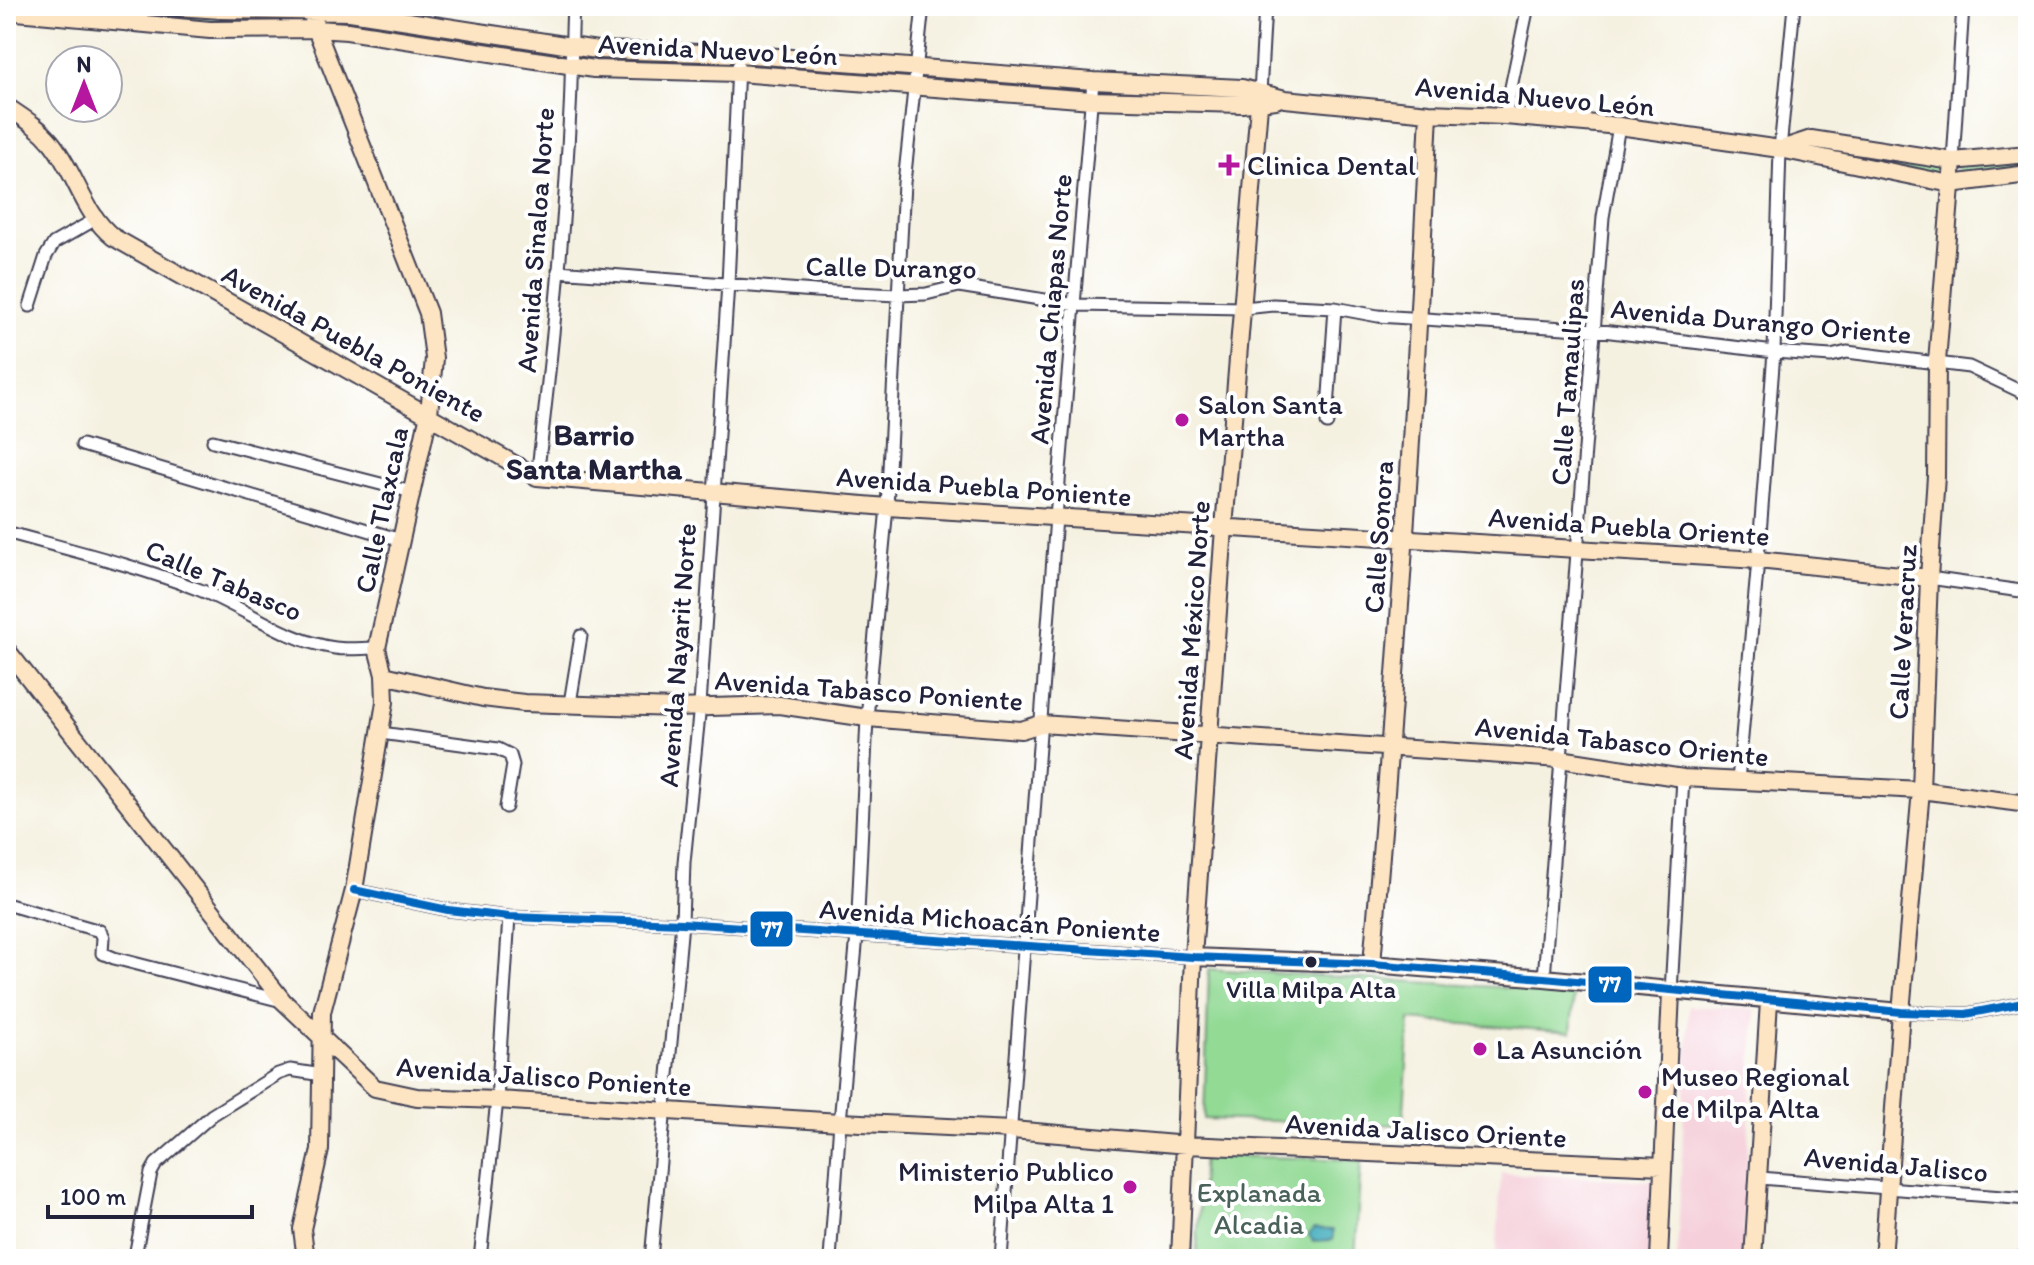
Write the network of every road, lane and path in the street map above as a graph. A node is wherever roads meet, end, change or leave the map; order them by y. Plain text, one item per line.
1 (162, 6) edge
2 (573, 6) edge
3 (923, 6) edge
4 (1265, 6) edge
5 (1528, 6) edge
6 (1794, 6) edge
7 (1963, 6) edge
8 (310, 8) edge
9 (6, 11) edge
10 (316, 29) junction
11 (572, 47) junction
12 (738, 54) junction
13 (571, 66) junction
14 (738, 73) junction
15 (916, 78) junction
16 (1093, 81) junction
17 (1260, 97) junction
18 (1092, 100) junction
19 (6, 106) edge
20 (1429, 113) junction
21 (1505, 116) junction
22 (1619, 126) junction
23 (1780, 149) junction
24 (2028, 154) edge
25 (1953, 161) junction
26 (2028, 174) edge
27 (1951, 184) junction
28 (96, 219) junction
29 (558, 271) junction
30 (728, 284) junction
31 (897, 295) junction
32 (1076, 305) junction
33 (30, 306) dead end
34 (1244, 308) junction
35 (1335, 308) junction
36 (1420, 318) junction
37 (1595, 330) junction
38 (1774, 352) junction
39 (1937, 362) junction
40 (2028, 395) edge
41 (429, 414) junction
42 (1327, 423) dead end
43 (213, 441) dead end
44 (82, 445) dead end
45 (537, 477) junction
46 (412, 492) junction
47 (713, 493) junction
48 (887, 507) junction
49 (1056, 517) junction
50 (1224, 528) junction
51 (6, 532) edge
52 (1403, 537) junction
53 (401, 540) junction
54 (1579, 548) junction
55 (1758, 560) junction
56 (1929, 578) junction
57 (2028, 592) edge
58 (581, 636) dead end
59 (377, 648) junction
60 (6, 649) edge
61 (384, 675) junction
62 (570, 703) junction
63 (700, 705) junction
64 (867, 718) junction
65 (1041, 724) junction
66 (381, 733) junction
67 (1209, 737) junction
68 (1391, 746) junction
69 (1560, 759) junction
70 (1683, 778) junction
71 (1738, 781) junction
72 (1921, 790) junction
73 (2028, 804) edge
74 (506, 807) dead end
75 (354, 890) junction
76 (6, 904) edge
77 (509, 917) junction
78 (682, 923) junction
79 (857, 935) junction
80 (1025, 944) junction
81 (1193, 957) junction
82 (1372, 964) junction
83 (1544, 978) junction
84 (1671, 992) junction
85 (283, 1001) junction
86 (1769, 1001) junction
87 (2028, 1002) edge
88 (1901, 1012) junction
89 (321, 1039) junction
90 (322, 1075) junction
91 (497, 1100) junction
92 (665, 1111) junction
93 (840, 1122) junction
94 (1012, 1130) junction
95 (1187, 1145) junction
96 (1663, 1166) junction
97 (1760, 1178) junction
98 (1887, 1187) junction
99 (2028, 1199) edge
100 (2028, 1246) edge
101 (135, 1256) junction
102 (104, 1259) edge
103 (152, 1259) edge
104 (306, 1259) edge
105 (480, 1259) edge
106 (651, 1259) edge
107 (830, 1259) edge
108 (1001, 1259) edge
109 (1180, 1259) edge
110 (1659, 1259) edge
111 (1753, 1259) edge
112 (1883, 1259) edge
113 (2023, 1259) edge

1 - 8 street, Avenida Nuevo León
2 - 11 street, Avenida Sinaloa Norte
3 - 15 street
4 - 17 street, Avenida México Norte
5 - 21 street
6 - 23 street
7 - 25 street, Calle Veracruz
8 - 10 street, Calle Tlaxcala
8 - 11 street, Avenida Nuevo León
9 - 10 street, Avenida Nuevo León
10 - 13 street, Avenida Nuevo León
10 - 41 street, Calle Tlaxcala
11 - 12 street, Avenida Nuevo León
11 - 13 street, Avenida Sinaloa Norte
12 - 14 street, Avenida Nayarit Norte
12 - 15 street, Avenida Nuevo León
13 - 14 street, Avenida Nuevo León
13 - 29 street, Avenida Sinaloa Norte
14 - 15 street, Avenida Nuevo León
14 - 30 street, Avenida Nayarit Norte
15 - 16 street, Avenida Nuevo León
15 - 18 street, Avenida Nuevo León
15 - 31 street
16 - 17 street, Avenida Nuevo León
16 - 18 street, Avenida Chiapas Norte
17 - 18 street, Avenida Nuevo León
17 - 20 street, Avenida Nuevo León
17 - 34 street, Avenida México Norte
18 - 32 street, Avenida Chiapas Norte
19 - 28 street, Avenida Puebla Poniente
20 - 21 street, Avenida Nuevo León
20 - 36 street, Calle Sonora
21 - 22 street, Avenida Nuevo León
22 - 23 street, Avenida Nuevo León
22 - 37 street, Calle Tamaulipas
23 - 25 street, Avenida Nuevo León
23 - 27 street, Avenida Nuevo León
23 - 38 street
24 - 25 street, Avenida Nuevo León
25 - 27 street, Calle Veracruz
26 - 27 street, Avenida Nuevo León
27 - 39 street, Calle Veracruz
28 - 33 street
28 - 41 street, Avenida Puebla Poniente
29 - 30 street, Calle Durango
29 - 45 street, Avenida Sinaloa Norte
30 - 31 street, Calle Durango
30 - 47 street, Avenida Nayarit Norte
31 - 32 street, Calle Durango
31 - 48 street
32 - 34 street, Calle Durango
32 - 49 street, Avenida Chiapas Norte
34 - 35 street, Avenida Durango Oriente
34 - 50 street, Avenida México Norte
35 - 36 street, Avenida Durango Oriente
35 - 42 street
36 - 37 street, Avenida Durango Oriente
36 - 52 street, Calle Sonora
37 - 38 street, Avenida Durango Oriente
37 - 54 street, Calle Tamaulipas
38 - 39 street, Avenida Durango Oriente
38 - 55 street
39 - 40 street, Avenida Durango Oriente
39 - 56 street, Calle Veracruz
41 - 45 street, Avenida Puebla Poniente
41 - 46 street, Calle Tlaxcala
43 - 46 street
44 - 53 street
45 - 47 street, Avenida Puebla Poniente
46 - 53 street, Calle Tlaxcala
47 - 48 street, Avenida Puebla Poniente
47 - 63 street, Avenida Nayarit Norte
48 - 49 street, Avenida Puebla Poniente
48 - 64 street
49 - 50 street, Avenida Puebla Poniente
49 - 65 street, Avenida Chiapas Norte
50 - 52 street, Avenida Puebla Oriente
50 - 67 street, Avenida México Norte
51 - 59 street, Calle Tabasco
52 - 54 street, Avenida Puebla Oriente
52 - 68 street, Calle Sonora
53 - 59 street, Calle Tlaxcala
54 - 55 street, Avenida Puebla Oriente
54 - 69 street, Calle Tamaulipas
55 - 56 street, Avenida Puebla Oriente
55 - 71 street
56 - 57 street, Avenida Puebla Oriente
56 - 72 street, Calle Veracruz
58 - 62 street
59 - 61 street, Calle Tlaxcala
60 - 85 street, Avenida Jalisco Poniente
61 - 62 street, Avenida Tabasco Poniente
61 - 66 street, Calle Tlaxcala
62 - 63 street, Avenida Tabasco Poniente
63 - 64 street, Avenida Tabasco Poniente
63 - 78 street, Avenida Nayarit Norte
64 - 65 street, Avenida Tabasco Poniente
64 - 79 street
65 - 67 street, Avenida Tabasco Poniente
65 - 80 street, Avenida Chiapas Norte
66 - 74 street
66 - 75 street, Calle Tlaxcala
67 - 68 street, Avenida Tabasco Oriente
67 - 81 street, Avenida México Norte
68 - 69 street, Avenida Tabasco Oriente
68 - 82 street, Calle Sonora
69 - 70 street, Avenida Tabasco Oriente
69 - 83 street, Calle Tamaulipas
70 - 71 street, Avenida Tabasco Oriente
70 - 84 street
71 - 72 street, Avenida Tabasco Oriente
72 - 73 street, Avenida Tabasco Oriente
72 - 88 street, Calle Veracruz
75 - 77 street, Avenida Michoacán Poniente
75 - 89 street, Calle Tlaxcala
76 - 85 street
77 - 78 street, Avenida Michoacán Poniente
77 - 91 street
78 - 79 street, Avenida Michoacán Poniente
78 - 92 street, Avenida Nayarit Norte
79 - 80 street, Avenida Michoacán Poniente
79 - 93 street
80 - 81 street, Avenida Michoacán Poniente
80 - 94 street, Avenida Chiapas Norte
81 - 82 street
81 - 95 street, Avenida México Norte
82 - 83 street
83 - 84 street
84 - 86 street
84 - 96 street
85 - 89 street, Avenida Jalisco Poniente
86 - 88 street
86 - 97 street
87 - 88 street
88 - 98 street, Calle Veracruz
89 - 90 street, Calle Tlaxcala
89 - 91 street, Avenida Jalisco Poniente
90 - 101 street
90 - 104 street, Calle Tlaxcala
91 - 92 street, Avenida Jalisco Poniente
91 - 105 street
92 - 93 street, Avenida Jalisco Poniente
92 - 106 street, Avenida Nayarit Norte
93 - 94 street, Avenida Jalisco Poniente
93 - 107 street
94 - 95 street, Avenida Jalisco Poniente
94 - 108 street, Avenida Chiapas Norte
95 - 96 street, Avenida Jalisco Oriente
95 - 109 street, Avenida México Norte
96 - 110 street
97 - 98 street, Avenida Jalisco
97 - 111 street
98 - 99 street, Avenida Jalisco
98 - 112 street, Calle Veracruz
100 - 113 street
101 - 102 street
101 - 103 street

